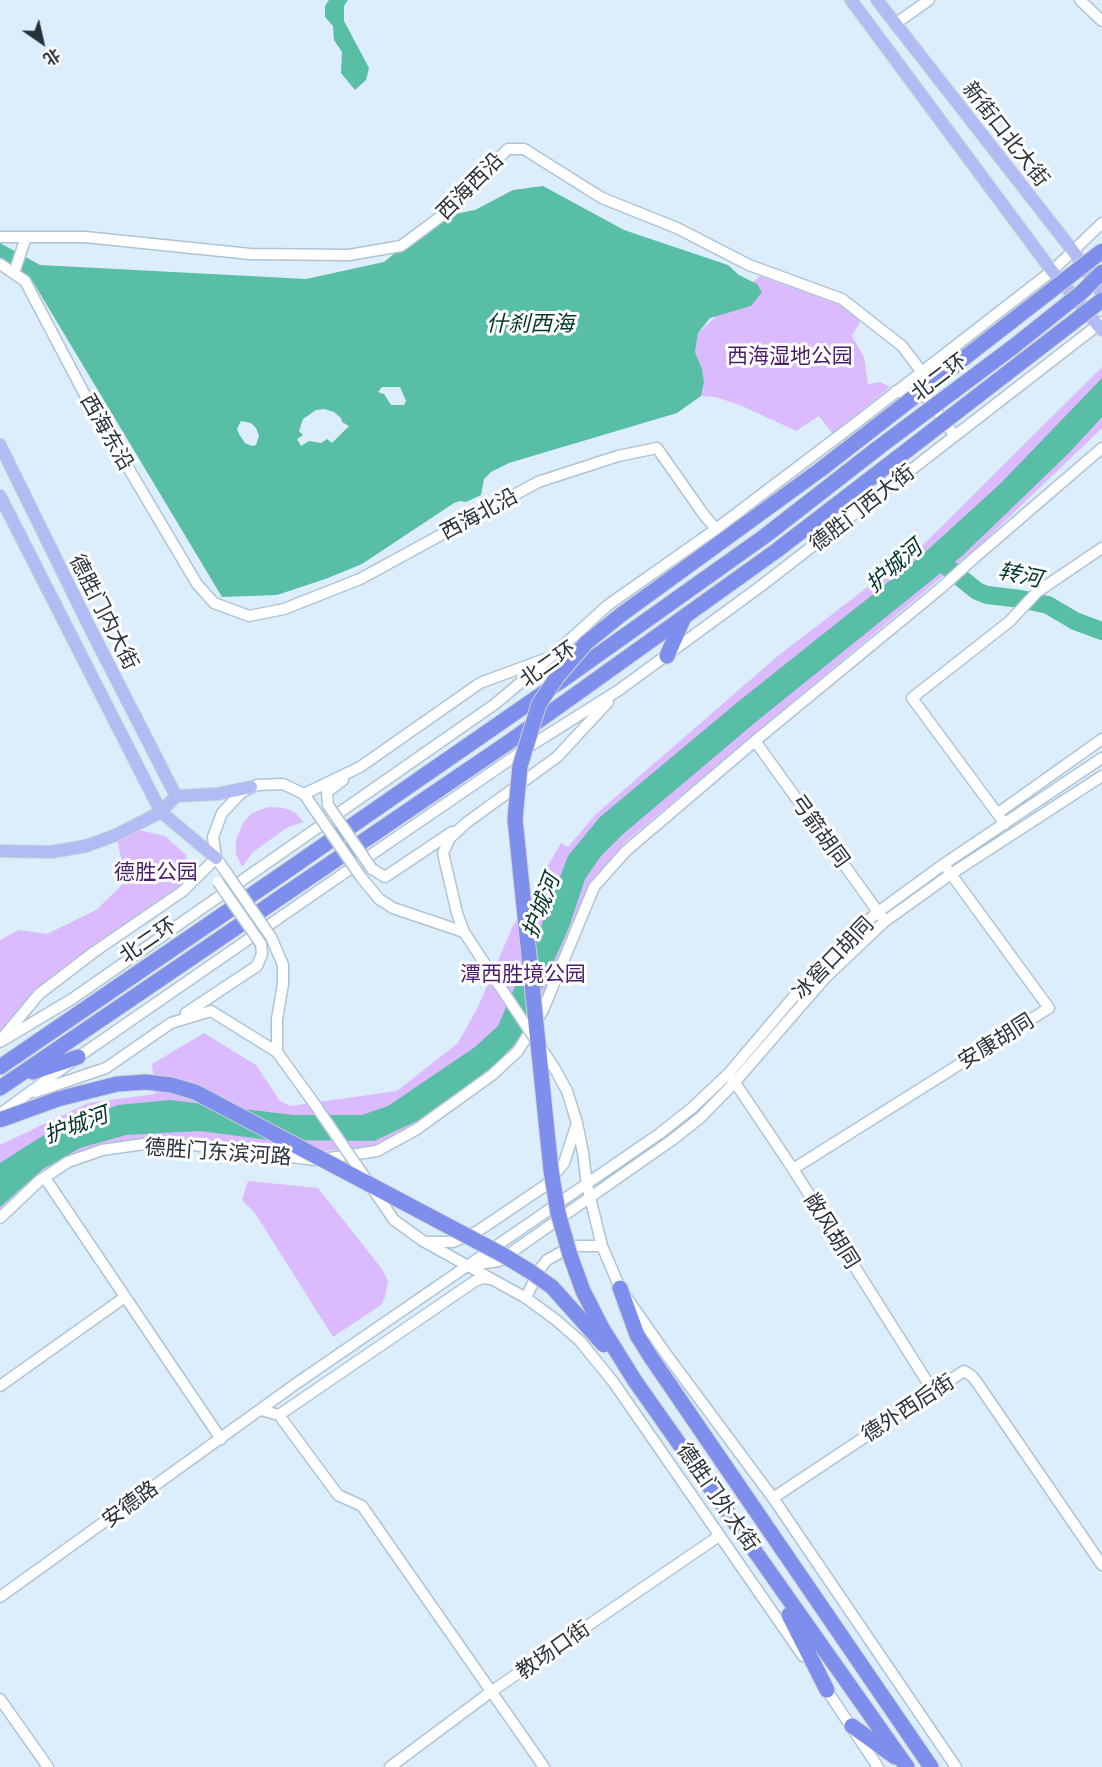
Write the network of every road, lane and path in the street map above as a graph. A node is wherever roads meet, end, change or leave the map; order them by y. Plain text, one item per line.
1 (851, 0) edge
2 (877, 0) edge
3 (929, 0) edge
4 (1080, 0) edge
5 (1102, 21) edge
6 (895, 24) junction
7 (1102, 224) edge
8 (0, 237) edge
9 (24, 242) junction
10 (1073, 251) junction
11 (1102, 251) edge
12 (0, 264) edge
13 (15, 271) junction
14 (1052, 271) junction
15 (1102, 272) edge
16 (1102, 293) edge
17 (1102, 300) edge
18 (1101, 326) edge
19 (921, 371) junction
20 (896, 391) junction
21 (926, 397) junction
22 (955, 436) junction
23 (0, 445) edge
24 (1102, 448) edge
25 (0, 496) edge
26 (716, 529) junction
27 (1102, 548) edge
28 (695, 586) junction
29 (654, 596) junction
30 (214, 603) joint
31 (684, 617) junction
32 (585, 624) junction
33 (552, 656) junction
34 (667, 656) junction
35 (618, 690) junction
36 (1102, 739) edge
37 (755, 741) junction
38 (1102, 758) edge
39 (360, 767) junction
40 (1102, 776) edge
41 (251, 787) junction
42 (303, 794) junction
43 (176, 796) junction
44 (160, 812) junction
45 (998, 813) junction
46 (465, 823) junction
47 (1005, 824) junction
48 (0, 851) edge
49 (216, 858) junction
50 (948, 869) junction
51 (183, 891) junction
52 (881, 917) junction
53 (464, 932) junction
54 (171, 1023) junction
55 (0, 1041) edge
56 (277, 1052) junction
57 (78, 1057) junction
58 (0, 1067) edge
59 (729, 1073) junction
60 (13, 1079) junction
61 (735, 1082) junction
62 (0, 1088) edge
63 (23, 1096) junction
64 (0, 1113) edge
65 (0, 1120) edge
66 (577, 1123) junction
67 (793, 1168) junction
68 (45, 1178) junction
69 (587, 1185) junction
70 (590, 1199) junction
71 (0, 1218) edge
72 (423, 1242) junction
73 (602, 1245) junction
74 (468, 1266) junction
75 (494, 1279) junction
76 (621, 1287) junction
77 (125, 1296) junction
78 (526, 1298) junction
79 (635, 1381) junction
80 (0, 1386) edge
81 (933, 1390) junction
82 (261, 1410) junction
83 (279, 1415) junction
84 (221, 1439) junction
85 (772, 1498) junction
86 (718, 1536) junction
87 (1102, 1565) edge
88 (766, 1569) junction
89 (0, 1597) edge
90 (827, 1690) junction
91 (492, 1691) junction
92 (0, 1699) edge
93 (852, 1726) junction
94 (906, 1765) edge
95 (48, 1767) edge
96 (390, 1767) edge
97 (544, 1767) edge
98 (878, 1767) edge
99 (931, 1767) edge
100 (956, 1767) edge

1 - 14 main road, 新街口北大街
2 - 6 main road, 新街口北大街
3 - 6 street
4 - 5 street
6 - 10 main road, 新街口北大街
7 - 10 street
8 - 9 street, 西海西沿
9 - 13 street
9 - 19 street, 西海西沿
10 - 14 street
10 - 16 main road, 新街口北大街
11 - 79 highway, bridge
12 - 13 street, 西海东沿
13 - 30 street, 西海东沿
14 - 18 main road, 新街口北大街
14 - 19 street
14 - 21 street
15 - 28 highway, 北二环, bridge
17 - 31 highway, 北二环, bridge
18 - 22 street, 德胜门西大街
19 - 20 street
20 - 21 street
20 - 26 street
21 - 22 street
21 - 29 street
22 - 34 street, 德胜门西大街
23 - 43 main road, 德胜门内大街
24 - 37 street, 德胜门东滨河路
25 - 44 main road, 德胜门内大街
26 - 30 street, 西海北沿
26 - 32 street
27 - 45 street
28 - 29 highway
28 - 58 highway, 北二环
29 - 32 street
31 - 34 highway
31 - 60 highway, 北二环
32 - 33 street
33 - 39 street
33 - 55 street
34 - 35 street, 德胜门西大街
35 - 46 street
35 - 57 street
36 - 45 street
37 - 52 street, 弓箭胡同
37 - 68 street, 德胜门东滨河路
38 - 47 street, 冰窖口胡同
39 - 42 street
39 - 46 street, bridge
40 - 50 street, 冰窖口胡同
41 - 42 street
41 - 43 main road
41 - 49 street
42 - 53 street, bridge
43 - 44 main road
44 - 48 main road
44 - 49 main road
45 - 47 street
46 - 53 street, 德胜门外大街
47 - 50 street, 冰窖口胡同
49 - 51 street
49 - 56 street, bridge
50 - 52 street, 冰窖口胡同
50 - 67 street, 安康胡同
51 - 54 street, bridge
51 - 55 street
52 - 59 street, 冰窖口胡同
52 - 61 street, 冰窖口胡同
53 - 66 street, 德胜门外大街, bridge
54 - 56 street
54 - 63 street
56 - 72 street, 德胜门外大街, bridge
57 - 60 highway
57 - 63 street
59 - 61 street, 敞风胡同
59 - 69 street, 冰窖口胡同
60 - 62 highway, 北二环
61 - 67 street, 敞风胡同
61 - 70 street, 冰窖口胡同
63 - 64 street
65 - 79 highway, bridge
66 - 69 street, 德胜门外大街
66 - 72 street
67 - 81 street, 敞风胡同
68 - 71 street, 德胜门东滨河路
68 - 77 street
69 - 70 street, 德胜门外大街
69 - 74 street, 冰窖口胡同
70 - 73 street, 德胜门外大街
70 - 74 street, 冰窖口胡同
72 - 74 street, 德胜门外大街
73 - 76 street, 德胜门外大街
73 - 78 street
74 - 75 street, 德胜门外大街
74 - 82 street, 安德路
75 - 78 street, 德胜门外大街
75 - 83 street
76 - 85 street, 德胜门外大街
76 - 99 highway, 德胜门外大街
77 - 80 street
77 - 84 street
78 - 86 street, 德胜门外大街
79 - 88 highway, 德胜门外大街
81 - 85 street, 德外西后街
81 - 87 street, 德外西后街
82 - 83 street
82 - 84 street, 安德路
83 - 91 street
84 - 89 street, 安德路
85 - 100 street, 德胜门外大街
86 - 90 street, 德胜门外大街
86 - 91 street, 教场口街
88 - 90 highway
88 - 94 highway, 德胜门外大街
90 - 93 street, 德胜门外大街
91 - 96 street, 教场口街
91 - 97 street
92 - 95 street
93 - 94 highway
93 - 98 street, 德胜门外大街

